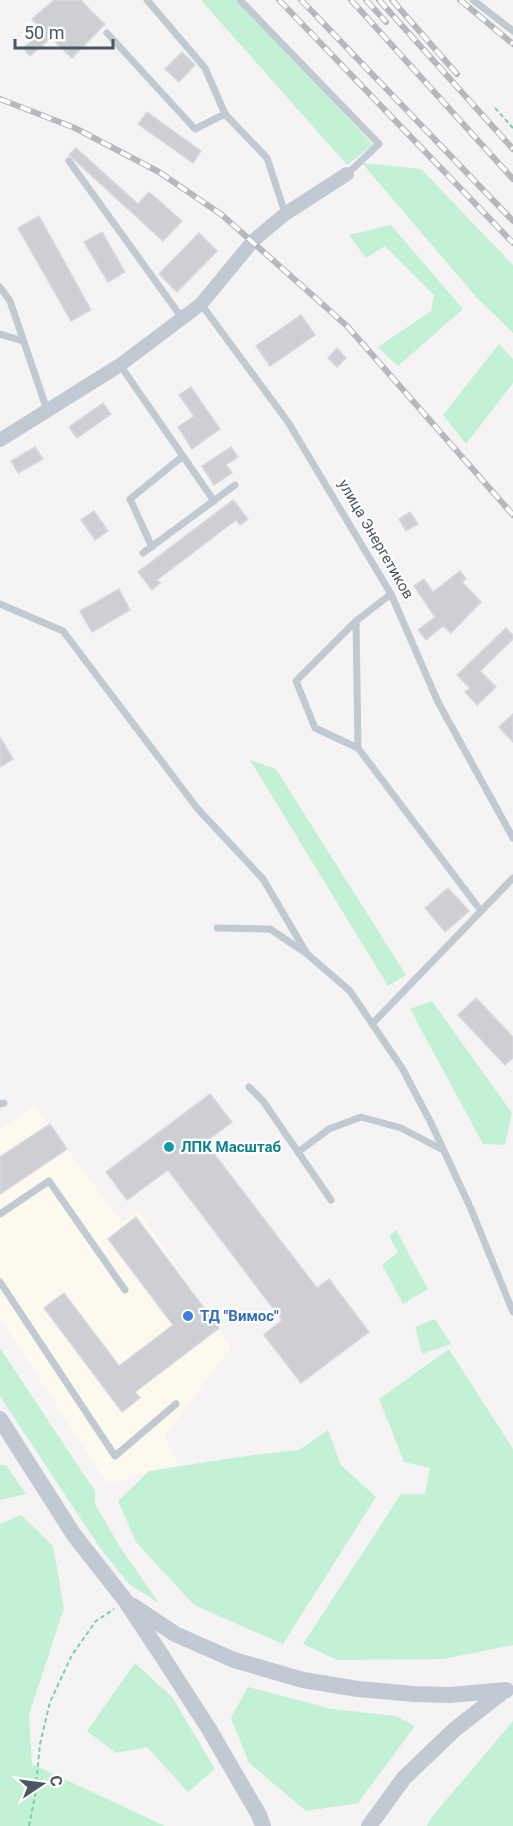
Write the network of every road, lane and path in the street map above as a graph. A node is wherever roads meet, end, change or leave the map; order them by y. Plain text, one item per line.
1 (147, 0) edge
2 (240, 0) edge
3 (473, 0) edge
4 (513, 31) edge
5 (107, 33) dead end
6 (495, 108) dead end
7 (225, 114) junction
8 (513, 128) edge
9 (69, 161) dead end
10 (347, 174) joint
11 (285, 214) junction
12 (0, 287) edge
13 (201, 304) junction
14 (182, 318) junction
15 (0, 334) edge
16 (23, 341) junction
17 (120, 365) junction
18 (47, 410) junction
19 (0, 440) edge
20 (183, 456) junction
21 (236, 485) dead end
22 (214, 501) junction
23 (152, 547) junction
24 (143, 553) dead end
25 (391, 594) junction
26 (0, 604) edge
27 (356, 621) junction
28 (358, 748) junction
29 (513, 838) edge
30 (513, 878) edge
31 (480, 911) junction
32 (217, 928) dead end
33 (306, 953) junction
34 (372, 1024) junction
35 (249, 1087) dead end
36 (443, 1150) junction
37 (298, 1152) junction
38 (332, 1200) dead end
39 (0, 1214) edge
40 (0, 1282) edge
41 (125, 1290) dead end
42 (513, 1312) edge
43 (176, 1404) dead end
44 (0, 1419) edge
45 (125, 1600) junction
46 (509, 1687) edge
47 (29, 1826) edge
48 (263, 1826) edge
49 (369, 1826) edge

1 - 7 lane
2 - 10 lane
3 - 4 lane
5 - 7 lane
6 - 8 path
7 - 11 lane
9 - 14 lane
10 - 11 street
11 - 13 street
12 - 16 lane
13 - 14 street
13 - 25 lane, улица Энергетиков
14 - 17 street
15 - 16 lane
16 - 18 lane
17 - 18 street
17 - 20 lane
18 - 19 street
20 - 22 lane
20 - 23 lane
21 - 22 lane
22 - 23 lane
23 - 24 lane
25 - 27 lane
25 - 29 lane, улица Энергетиков
26 - 33 lane
27 - 28 lane
27 - 28 lane
28 - 31 lane
30 - 31 lane
31 - 34 lane
32 - 33 lane
33 - 34 lane
34 - 36 lane
35 - 37 lane
36 - 37 lane
36 - 42 lane
37 - 38 lane
39 - 41 lane
40 - 43 lane
44 - 45 street
45 - 46 street
45 - 47 path
45 - 48 street
46 - 49 street

